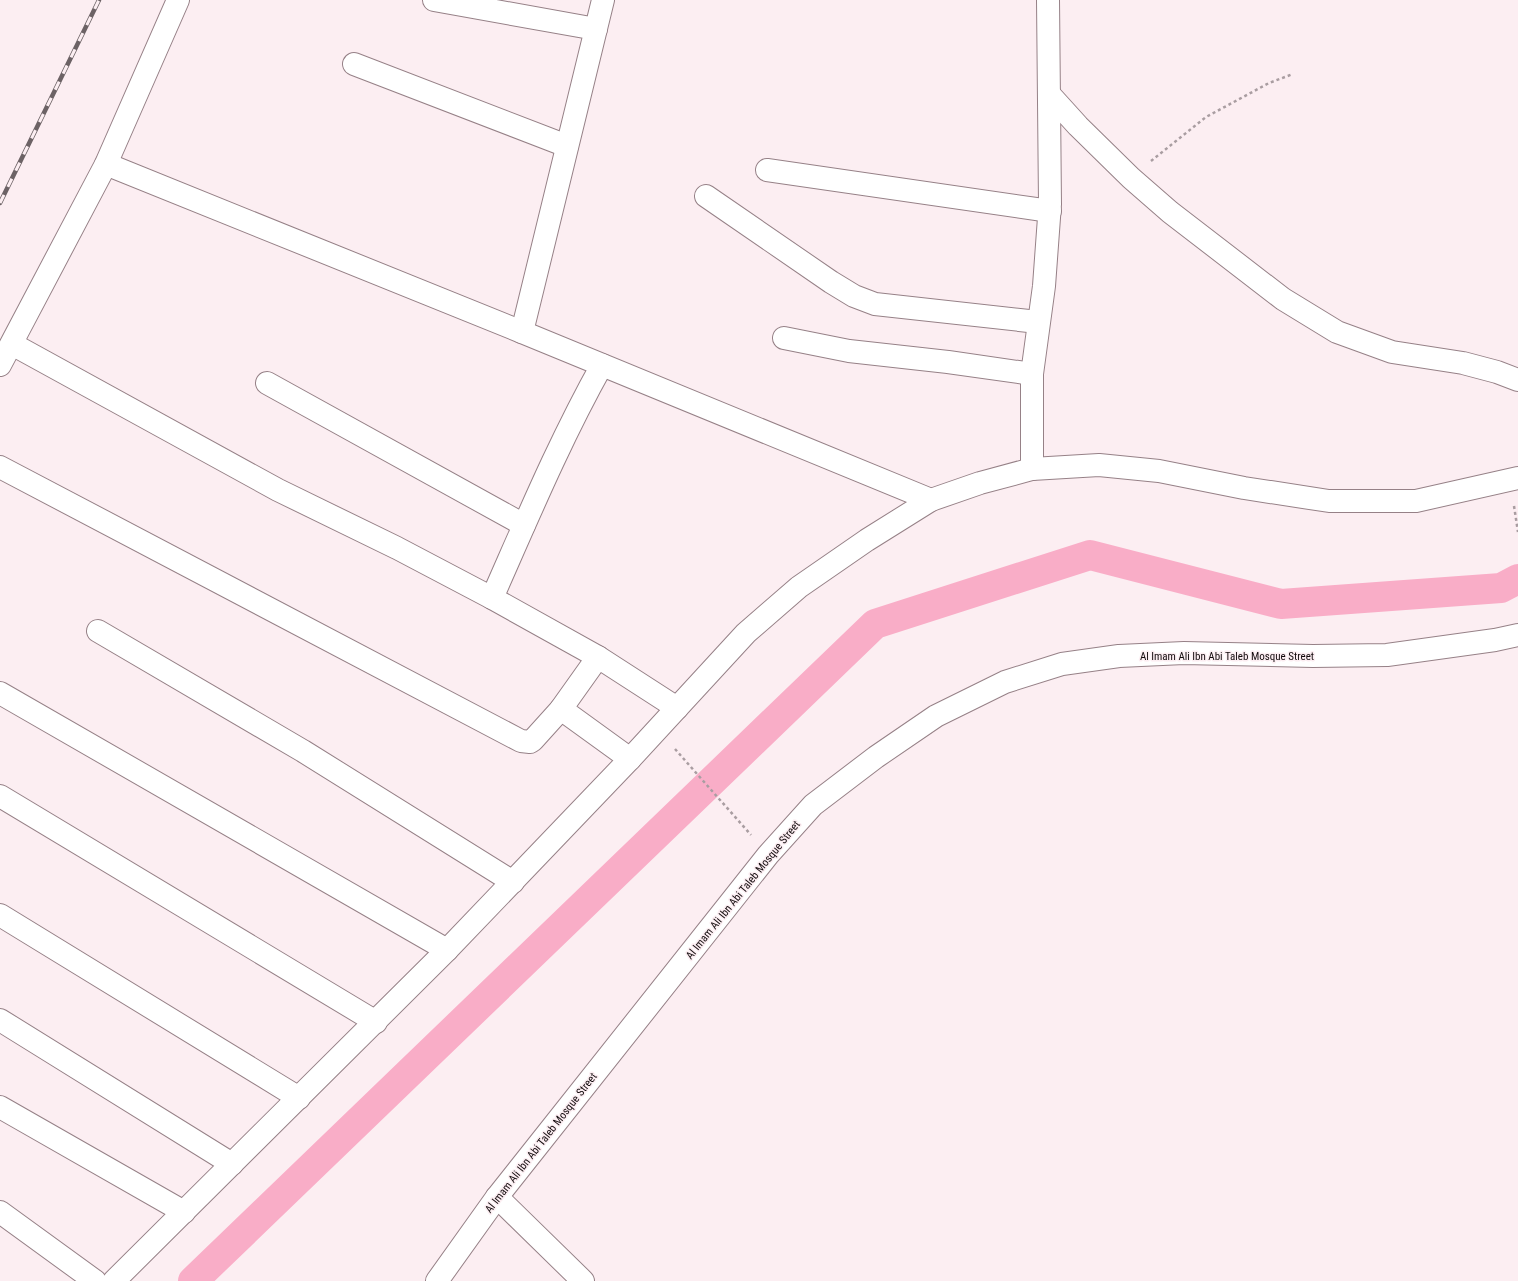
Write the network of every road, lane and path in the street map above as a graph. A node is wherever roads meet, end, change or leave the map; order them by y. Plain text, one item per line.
1 (178, 0) edge
2 (434, 0) edge
3 (603, 0) edge
4 (1048, 0) edge
5 (596, 29) junction
6 (354, 64) dead end
7 (1293, 74) dead end
8 (1049, 94) junction
9 (567, 146) junction
10 (106, 164) junction
11 (767, 170) dead end
12 (1131, 178) junction
13 (706, 196) dead end
14 (1050, 212) junction
15 (1038, 322) junction
16 (522, 332) junction
17 (784, 338) dead end
18 (12, 344) junction
19 (0, 365) edge
20 (602, 365) junction
21 (1032, 374) junction
22 (1518, 380) edge
23 (267, 383) dead end
24 (0, 467) edge
25 (1032, 469) junction
26 (1518, 478) edge
27 (931, 500) junction
28 (524, 525) junction
29 (492, 598) junction
30 (98, 631) dead end
31 (1518, 636) edge
32 (598, 658) junction
33 (0, 693) edge
34 (677, 708) junction
35 (561, 709) junction
36 (657, 729) junction
37 (630, 760) junction
38 (0, 796) edge
39 (768, 855) junction
40 (512, 882) junction
41 (0, 915) edge
42 (447, 950) junction
43 (0, 1020) edge
44 (376, 1022) junction
45 (299, 1098) junction
46 (0, 1107) edge
47 (232, 1164) junction
48 (497, 1197) junction
49 (0, 1212) edge
50 (184, 1212) junction
51 (95, 1281) edge
52 (114, 1281) edge
53 (437, 1281) edge
54 (583, 1281) edge

1 - 10 street
2 - 5 street
3 - 5 street
4 - 8 street
5 - 9 street
6 - 9 street
7 - 12 path
8 - 12 street
8 - 14 street
9 - 16 street
10 - 16 street
10 - 18 street
11 - 14 street
12 - 22 street
13 - 15 street
14 - 15 street
15 - 21 street
16 - 20 street
17 - 21 street
18 - 19 street
18 - 29 street
20 - 27 street
20 - 28 street
21 - 25 street
23 - 28 street
24 - 35 street
25 - 26 street
25 - 27 street
27 - 34 street
28 - 29 street
29 - 32 street
30 - 40 street
31 - 39 street, Al Imam Ali Ibn Abi Taleb Mosque Street
32 - 34 street
32 - 35 street
33 - 42 street
34 - 36 street
35 - 37 street
36 - 37 street
36 - 39 path
37 - 40 street
38 - 44 street
39 - 48 street, Al Imam Ali Ibn Abi Taleb Mosque Street
40 - 42 street
41 - 45 street
42 - 44 street
43 - 47 street
44 - 45 street
45 - 47 street
46 - 50 street
47 - 50 street
48 - 53 street, Al Imam Ali Ibn Abi Taleb Mosque Street
48 - 54 street
49 - 51 street
50 - 52 street

